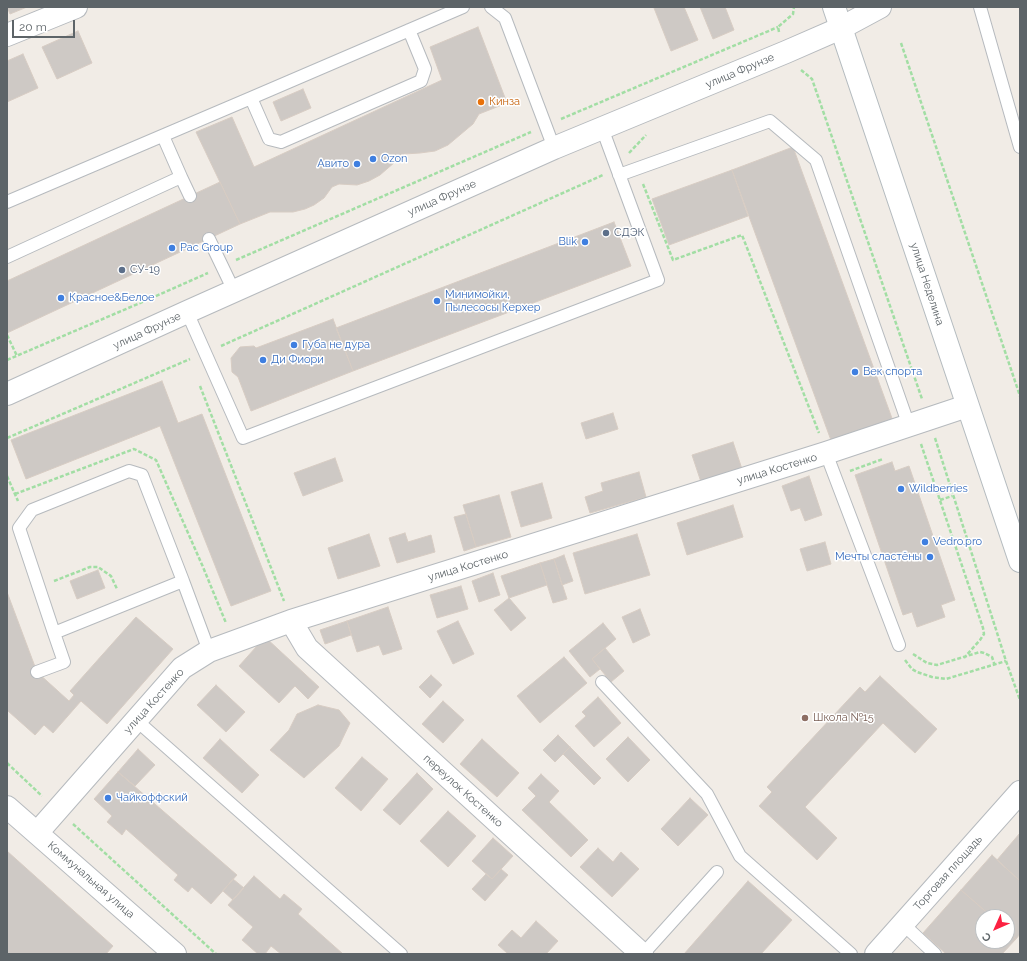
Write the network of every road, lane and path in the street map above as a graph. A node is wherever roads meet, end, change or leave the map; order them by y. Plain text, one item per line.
1 (76, 7) edge
2 (463, 7) edge
3 (491, 7) edge
4 (794, 7) edge
5 (834, 7) edge
6 (880, 7) edge
7 (980, 7) edge
8 (778, 27) junction
9 (841, 28) junction
10 (409, 30) junction
11 (7, 35) edge
12 (901, 43) dead end
13 (786, 52) junction
14 (251, 98) junction
15 (546, 126) junction
16 (602, 128) junction
17 (651, 132) dead end
18 (1018, 133) edge
19 (163, 136) junction
20 (1020, 147) edge
21 (554, 148) junction
22 (618, 172) junction
23 (181, 177) junction
24 (644, 187) dead end
25 (190, 196) dead end
26 (7, 202) edge
27 (209, 239) dead end
28 (7, 257) edge
29 (222, 266) junction
30 (234, 291) junction
31 (187, 312) junction
32 (7, 335) edge
33 (205, 353) junction
34 (17, 356) junction
35 (7, 360) edge
36 (202, 393) dead end
37 (7, 394) edge
38 (1020, 396) edge
39 (967, 406) junction
40 (917, 423) junction
41 (7, 438) edge
42 (922, 444) junction
43 (914, 447) dead end
44 (826, 454) junction
45 (885, 458) dead end
46 (7, 476) edge
47 (835, 477) junction
48 (953, 496) junction
49 (940, 500) junction
50 (25, 519) junction
51 (1020, 561) edge
52 (204, 567) dead end
53 (183, 581) junction
54 (39, 588) junction
55 (124, 605) junction
56 (291, 622) junction
57 (54, 633) junction
58 (234, 642) junction
59 (899, 645) junction
60 (209, 651) junction
61 (964, 658) junction
62 (1006, 662) junction
63 (995, 666) junction
64 (37, 672) dead end
65 (602, 682) dead end
66 (1020, 700) edge
67 (136, 720) junction
68 (7, 763) edge
69 (1020, 792) edge
70 (7, 807) edge
71 (58, 810) junction
72 (37, 833) junction
73 (717, 872) dead end
74 (903, 924) junction
75 (175, 954) edge
76 (216, 954) edge
77 (401, 954) edge
78 (642, 954) edge
79 (851, 954) edge
80 (876, 954) edge
81 (936, 954) edge

1 - 11 street
2 - 10 lane
3 - 15 lane
4 - 8 path
5 - 9 street, улица Неделина
6 - 9 street, улица Фрунзе
7 - 18 lane
8 - 13 path
8 - 15 path
9 - 13 street, улица Фрунзе
9 - 39 street, улица Неделина
10 - 14 lane
10 - 14 lane
12 - 38 path
13 - 16 street, улица Фрунзе
13 - 40 path
14 - 19 lane
15 - 21 lane
15 - 29 path
16 - 21 street, улица Фрунзе
16 - 22 lane
17 - 22 path
18 - 20 lane
19 - 23 lane
19 - 26 lane
21 - 30 street, улица Фрунзе
22 - 33 path
22 - 33 lane
22 - 40 lane
23 - 25 lane
23 - 28 lane
24 - 44 path
27 - 29 lane
29 - 30 lane
29 - 34 path
30 - 31 street, улица Фрунзе
31 - 33 lane
31 - 37 street, улица Фрунзе
32 - 34 path
33 - 41 path
34 - 35 path
36 - 56 path
39 - 40 street, улица Костенко
39 - 51 street, улица Неделина
40 - 42 path
40 - 44 street, улица Костенко
40 - 48 path
42 - 43 path
42 - 49 path
44 - 47 lane
44 - 56 street, улица Костенко
45 - 47 path
46 - 50 path
47 - 59 lane
48 - 49 path
48 - 62 path
49 - 61 path
50 - 53 lane
50 - 54 lane
52 - 58 path
53 - 55 lane
53 - 60 lane
54 - 55 path
54 - 57 lane
55 - 57 lane
56 - 58 street, улица Костенко
56 - 78 street, переулок Костенко
57 - 64 lane
58 - 60 street, улица Костенко
59 - 61 path
59 - 63 path
60 - 67 street, улица Костенко
61 - 63 path
62 - 63 path
62 - 66 path
65 - 79 lane
67 - 71 street, улица Костенко
67 - 77 lane
68 - 71 path
69 - 74 street, Торговая площадь
70 - 72 street, Коммунальная улица
71 - 72 street, улица Костенко
71 - 76 path
72 - 75 street, Коммунальная улица
73 - 78 lane
74 - 80 street, Торговая площадь
74 - 81 lane

